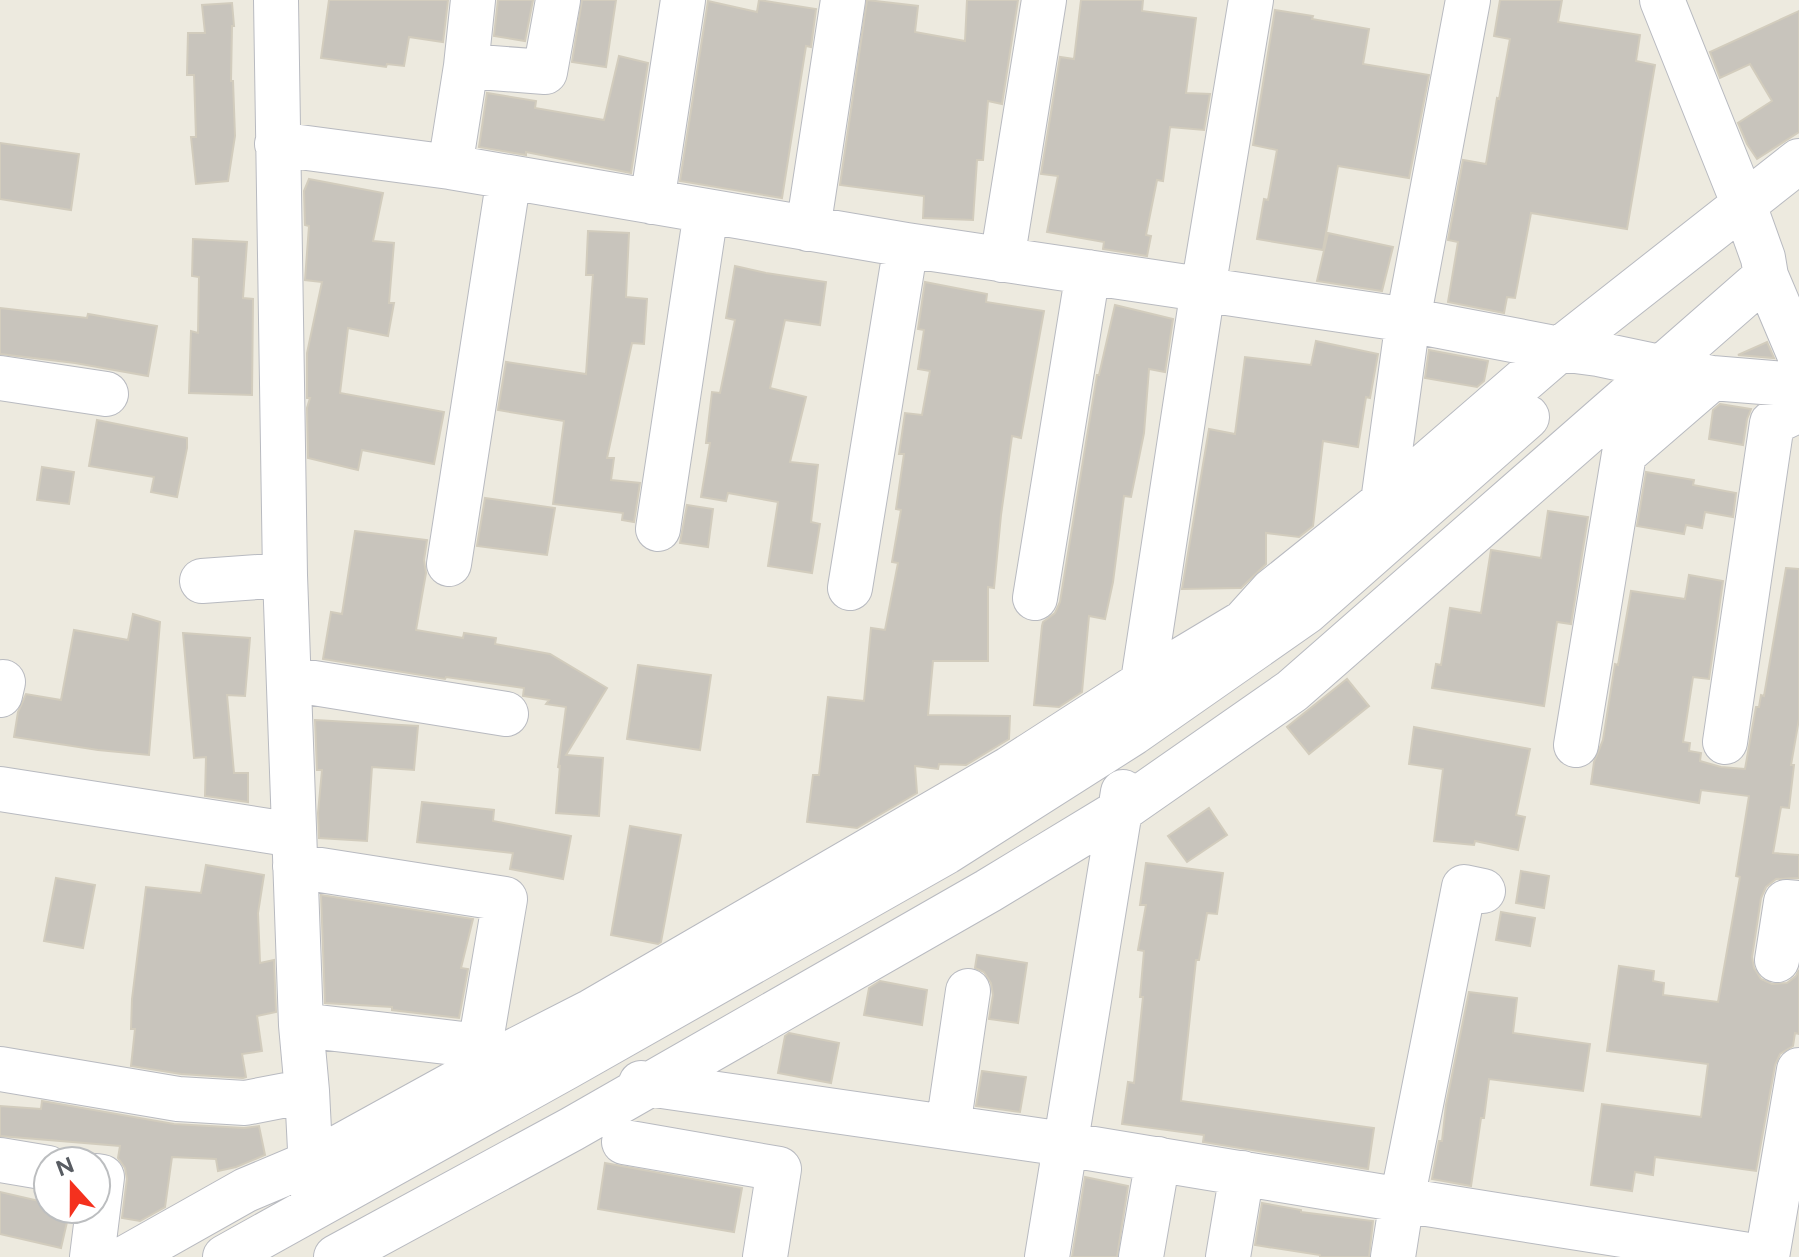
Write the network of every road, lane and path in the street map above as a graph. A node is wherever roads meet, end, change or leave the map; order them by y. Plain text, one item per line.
1 (276, 0) edge
2 (473, 0) edge
3 (558, 0) edge
4 (683, 0) edge
5 (843, 0) edge
6 (1044, 0) edge
7 (1251, 0) edge
8 (1468, 0) edge
9 (1662, 0) edge
10 (466, 66) junction
11 (277, 144) junction
12 (1799, 161) edge
13 (450, 167) junction
14 (509, 177) junction
15 (652, 202) junction
16 (706, 212) junction
17 (1746, 213) junction
18 (808, 229) junction
19 (906, 245) junction
20 (1002, 260) junction
21 (1088, 272) junction
22 (1766, 276) junction
23 (1203, 289) junction
24 (1408, 320) junction
25 (1579, 352) junction
26 (1799, 354) edge
27 (1662, 368) junction
28 (0, 378) edge
29 (1712, 378) junction
30 (1799, 385) edge
31 (106, 394) dead end
32 (1799, 410) edge
33 (1383, 502) junction
34 (658, 529) dead end
35 (449, 564) dead end
36 (285, 575) junction
37 (202, 581) dead end
38 (850, 588) dead end
39 (1035, 598) dead end
40 (289, 679) junction
41 (1144, 682) junction
42 (506, 714) dead end
43 (1133, 733) junction
44 (1725, 742) dead end
45 (1576, 745) dead end
46 (0, 789) edge
47 (1120, 811) junction
48 (294, 851) junction
49 (1483, 891) dead end
50 (1799, 903) edge
51 (1777, 960) dead end
52 (968, 991) dead end
53 (301, 1025) junction
54 (493, 1050) junction
55 (567, 1067) junction
56 (0, 1069) edge
57 (1799, 1070) edge
58 (650, 1085) junction
59 (307, 1091) junction
60 (948, 1127) junction
61 (624, 1142) dead end
62 (1064, 1144) junction
63 (1158, 1159) junction
64 (0, 1160) edge
65 (310, 1163) junction
66 (32, 1165) edge
67 (1242, 1173) junction
68 (1402, 1200) junction
69 (313, 1207) junction
70 (96, 1225) edge
71 (1559, 1241) edge
72 (1657, 1248) edge
73 (92, 1257) edge
74 (127, 1257) edge
75 (225, 1257) edge
76 (317, 1257) edge
77 (336, 1257) edge
78 (765, 1257) edge
79 (1047, 1257) edge
80 (1141, 1257) edge
81 (1228, 1257) edge
82 (1393, 1257) edge
83 (1764, 1257) edge

1 - 11 street
2 - 10 street
3 - 10 street
4 - 15 street
5 - 18 street
6 - 20 street
7 - 23 street
8 - 24 street
9 - 17 street
10 - 13 street
11 - 13 street
11 - 36 street
12 - 17 street
13 - 14 street
14 - 15 street
14 - 35 street
15 - 16 street
16 - 18 street
16 - 34 street
17 - 22 street
17 - 25 street
18 - 19 street
19 - 20 street
19 - 38 street
20 - 21 street
21 - 23 street
21 - 39 street
22 - 26 street
22 - 27 street
23 - 24 street
23 - 41 street
24 - 25 street
24 - 33 street
25 - 27 street
25 - 33 street
25 - 43 street
27 - 29 street
27 - 47 street
28 - 31 street
29 - 30 street
29 - 45 street
32 - 44 street
33 - 41 street
36 - 37 street
36 - 40 street
40 - 42 street
40 - 48 street
41 - 43 street
41 - 54 street
43 - 47 street
43 - 55 street
46 - 48 street
47 - 58 street
47 - 62 street
48 - 53 street
48 - 54 street
49 - 68 street
50 - 51 street
52 - 60 street
53 - 54 street
53 - 59 street
54 - 55 street
54 - 65 street
55 - 58 street
55 - 69 street
56 - 59 street
57 - 83 street
58 - 60 street
58 - 77 street
59 - 65 street
60 - 62 street
61 - 78 street
62 - 63 street
62 - 79 street
63 - 67 street
63 - 80 street
64 - 66 street
65 - 69 street
65 - 74 street
67 - 68 street
67 - 81 street
68 - 71 street
68 - 82 street
69 - 75 street
69 - 76 street
70 - 73 street
71 - 72 street
72 - 83 street

